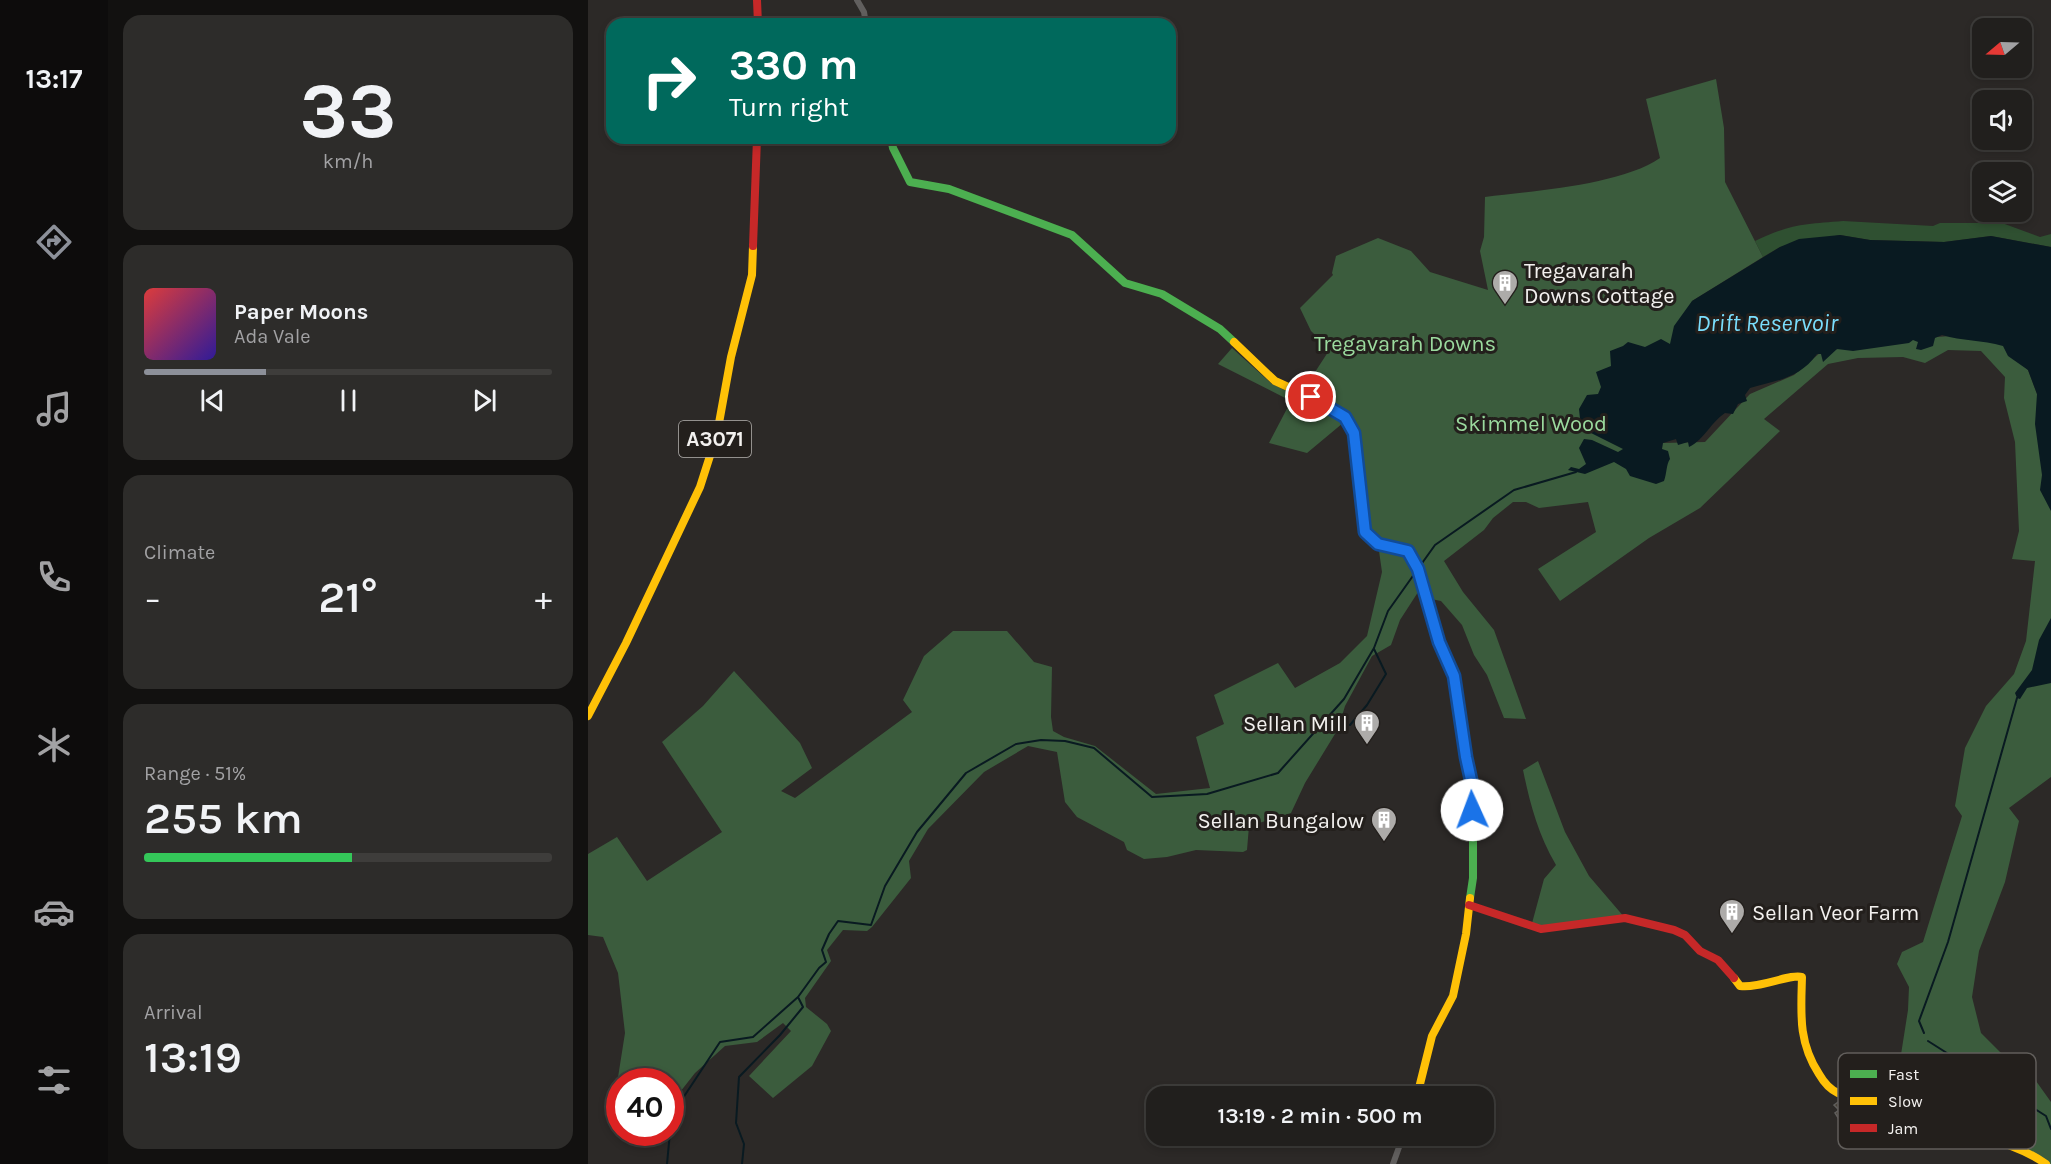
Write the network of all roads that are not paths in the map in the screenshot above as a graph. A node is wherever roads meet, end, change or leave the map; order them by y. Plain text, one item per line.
1 (757, 0) edge
2 (857, 0) edge
3 (758, 18) edge
4 (865, 18) edge
5 (757, 144) edge
6 (892, 144) edge
7 (588, 716) edge
8 (1469, 905) junction
9 (1420, 1086) edge
10 (1838, 1093) edge
11 (1399, 1146) edge
12 (2021, 1149) edge
13 (1393, 1164) edge
14 (2046, 1164) edge

1 - 3 street
2 - 4 street
5 - 7 street, A3071
6 - 8 street
8 - 9 street
8 - 10 street
11 - 13 street
12 - 14 street

